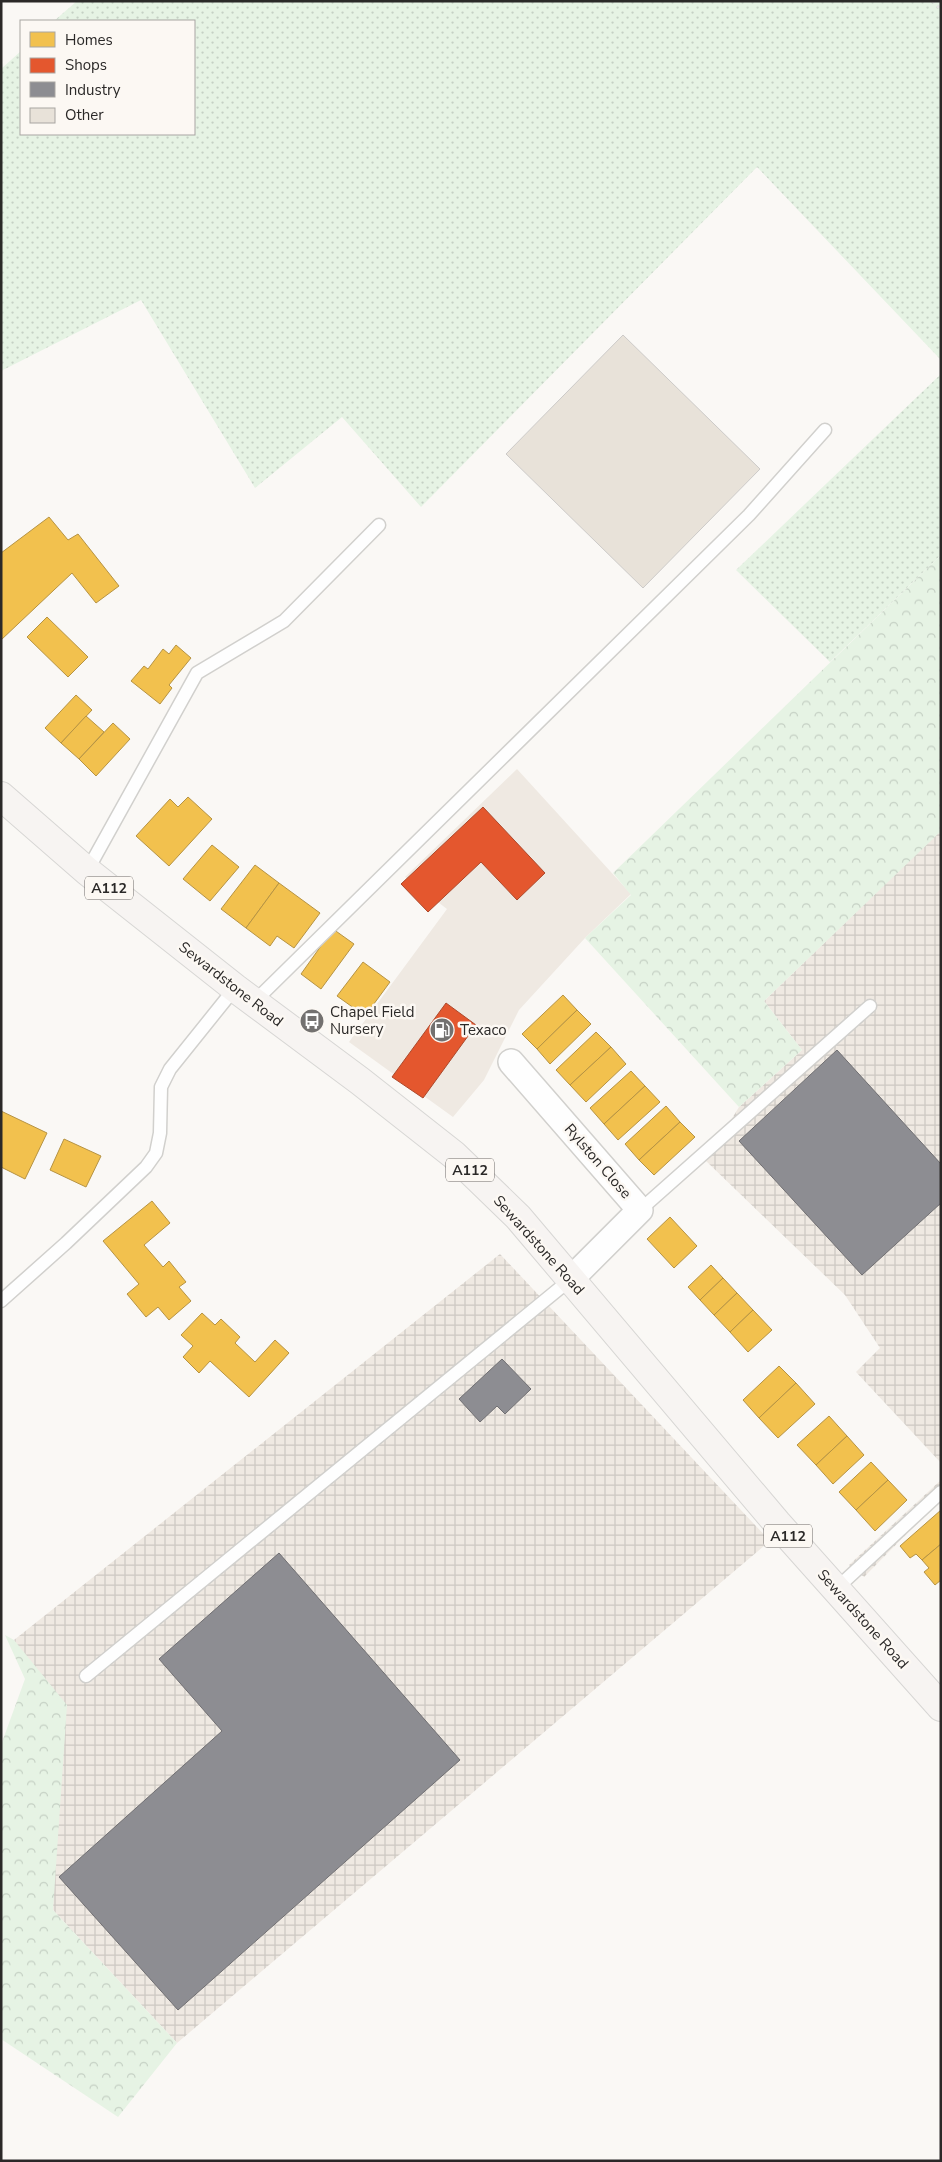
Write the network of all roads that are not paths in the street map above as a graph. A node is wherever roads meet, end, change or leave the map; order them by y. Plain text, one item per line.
1 (826, 430) dead end
2 (379, 525) dead end
3 (1, 796) edge
4 (87, 871) junction
5 (244, 996) junction
6 (870, 1006) dead end
7 (511, 1062) dead end
8 (640, 1210) junction
9 (571, 1279) junction
10 (1, 1301) edge
11 (941, 1492) edge
12 (837, 1588) junction
13 (86, 1676) dead end
14 (941, 1707) edge

1 - 5 lane
2 - 4 lane
3 - 4 main road, Sewardstone Road / A112
4 - 5 main road, Sewardstone Road / A112
5 - 9 main road, Sewardstone Road / A112
5 - 10 lane
6 - 8 lane
7 - 8 street, Rylston Close
8 - 9 street, Rylston Close
9 - 12 main road, Sewardstone Road / A112
9 - 13 lane
11 - 12 lane
12 - 14 main road, Sewardstone Road / A112

